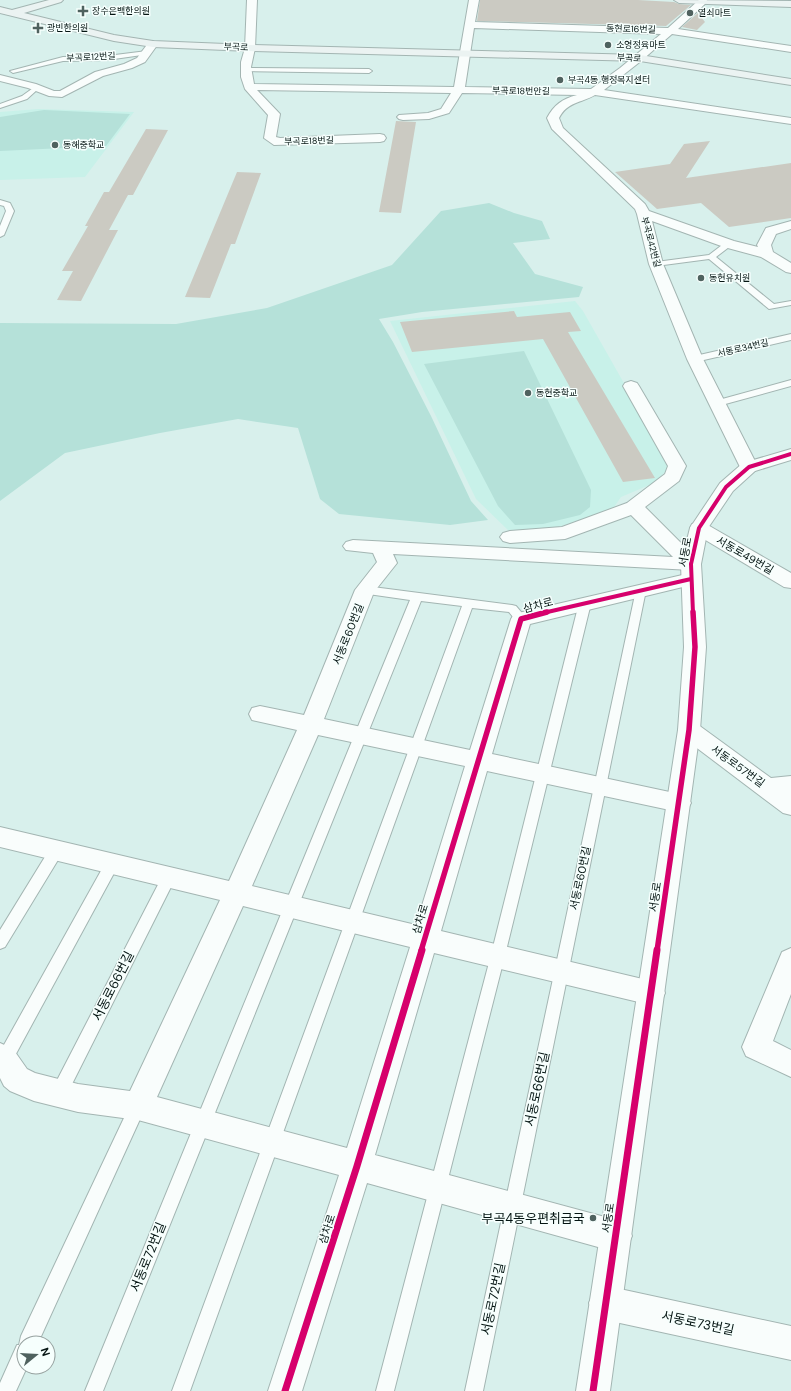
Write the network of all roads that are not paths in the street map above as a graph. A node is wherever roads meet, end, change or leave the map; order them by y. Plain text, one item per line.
1 (39, 0) edge
2 (58, 0) edge
3 (252, 0) edge
4 (474, 0) edge
5 (679, 0) edge
6 (703, 1) edge
7 (0, 4) edge
8 (791, 4) edge
9 (3, 13) edge
10 (66, 13) dead end
11 (470, 25) junction
12 (60, 26) junction
13 (670, 31) junction
14 (153, 44) junction
15 (250, 48) junction
16 (791, 49) edge
17 (465, 52) junction
18 (147, 53) junction
19 (640, 58) junction
20 (246, 70) junction
21 (369, 71) dead end
22 (5, 78) edge
23 (791, 82) edge
24 (249, 87) junction
25 (36, 88) junction
26 (459, 90) junction
27 (594, 92) junction
28 (0, 106) edge
29 (402, 117) dead end
30 (791, 121) edge
31 (380, 138) dead end
32 (0, 202) edge
33 (644, 214) junction
34 (791, 225) edge
35 (0, 234) edge
36 (729, 244) junction
37 (766, 254) junction
38 (712, 257) junction
39 (656, 264) junction
40 (791, 269) edge
41 (791, 303) edge
42 (791, 336) edge
43 (694, 359) junction
44 (791, 383) edge
45 (631, 386) dead end
46 (718, 403) junction
47 (791, 454) edge
48 (749, 467) junction
49 (634, 507) junction
50 (699, 528) junction
51 (510, 537) dead end
52 (353, 546) dead end
53 (380, 548) junction
54 (691, 571) junction
55 (791, 582) edge
56 (365, 590) junction
57 (640, 590) junction
58 (417, 597) junction
59 (585, 603) junction
60 (468, 604) junction
61 (521, 619) junction
62 (260, 714) dead end
63 (312, 725) junction
64 (689, 730) junction
65 (360, 735) junction
66 (416, 747) junction
67 (478, 760) junction
68 (543, 774) junction
69 (791, 785) edge
70 (599, 786) junction
71 (767, 788) junction
72 (679, 803) junction
73 (791, 806) edge
74 (0, 837) edge
75 (56, 851) junction
76 (112, 864) junction
77 (169, 877) junction
78 (236, 893) junction
79 (290, 906) junction
80 (353, 921) junction
81 (425, 938) junction
82 (0, 943) edge
83 (498, 955) junction
84 (791, 960) edge
85 (562, 970) junction
86 (651, 993) junction
87 (2, 1057) edge
88 (791, 1064) edge
89 (58, 1095) junction
90 (138, 1106) junction
91 (202, 1124) junction
92 (270, 1142) junction
93 (357, 1166) junction
94 (438, 1187) junction
95 (513, 1208) junction
96 (616, 1236) junction
97 (606, 1303) junction
98 (32, 1335) edge
99 (791, 1343) edge
100 (16, 1369) edge
101 (6, 1391) edge
102 (94, 1391) edge
103 (181, 1391) edge
104 (285, 1391) edge
105 (385, 1391) edge
106 (474, 1391) edge
107 (593, 1391) edge

1 - 7 main road
2 - 9 main road
3 - 15 street
4 - 11 street
5 - 6 main road
6 - 8 main road
6 - 13 street, 부곡로42번길
9 - 12 main road, 부곡로
10 - 12 main road
11 - 13 street, 동현로16번길
11 - 17 street
12 - 14 main road, 부곡로
13 - 16 street, 동현로16번길
13 - 19 street, 부곡로42번길
14 - 15 main road, 부곡로
14 - 18 street, 부곡로12번길
15 - 17 main road, 부곡로
15 - 20 street
17 - 19 main road, 부곡로
17 - 26 street
18 - 22 lane, 부곡로12번길
18 - 25 street, 부곡로12번길
19 - 23 main road, 부곡로
19 - 27 street, 부곡로42번길
20 - 21 lane
20 - 24 street
22 - 25 street, 부곡로12번길
24 - 26 street, 부곡로18번안길
24 - 31 street, 부곡로18번길
25 - 28 lane
26 - 27 street, 부곡로18번안길
26 - 29 street
27 - 30 street, 부곡로18번안길
27 - 33 street, 부곡로42번길
32 - 35 lane
33 - 36 street
33 - 39 street, 부곡로42번길
34 - 37 street
36 - 37 street
36 - 38 lane
37 - 40 street
38 - 39 lane
38 - 41 lane
39 - 43 street, 부곡로42번길
42 - 43 lane, 서동로34번길
43 - 46 street, 부곡로42번길
44 - 46 lane
45 - 49 street
46 - 48 street, 부곡로42번길
47 - 48 street, 서동로
48 - 50 street, 서동로
49 - 51 street
49 - 54 street
50 - 54 street, 서동로
50 - 55 street, 서동로49번길
52 - 53 street, 서동로
53 - 54 street, 서동로
53 - 56 street, 서동로60번길
54 - 57 street, 삼차로
54 - 64 street, 서동로
56 - 58 lane, 삼차로
56 - 63 street, 서동로60번길
57 - 59 street, 삼차로
57 - 70 lane
58 - 60 lane, 삼차로
58 - 65 lane
59 - 61 street, 삼차로
59 - 68 lane
60 - 61 lane, 삼차로
60 - 66 lane
61 - 67 street, 삼차로
62 - 63 street
63 - 65 street
63 - 78 street, 서동로60번길
64 - 71 street, 서동로57번길
64 - 72 street, 서동로
65 - 66 street
65 - 79 lane
66 - 67 street
66 - 80 lane
67 - 68 street
67 - 81 street, 삼차로
68 - 70 street
68 - 83 lane
69 - 71 street, 서동로57번길
70 - 72 street
70 - 85 lane, 서동로60번길
71 - 73 street
72 - 86 street, 서동로
74 - 75 street
75 - 76 street
75 - 82 lane
76 - 77 street
76 - 87 lane
77 - 78 street
77 - 89 lane, 서동로66번길
78 - 79 street
78 - 90 street
79 - 80 street
79 - 91 lane
80 - 81 street
80 - 92 lane
81 - 83 street
81 - 93 street, 삼차로
83 - 85 street
83 - 94 lane
84 - 88 street
85 - 86 street
85 - 95 lane, 서동로66번길
86 - 96 street, 서동로
87 - 89 street
89 - 90 street
90 - 91 street
90 - 98 lane
91 - 92 street
91 - 102 lane, 서동로72번길
92 - 93 street
92 - 103 lane
93 - 94 street
93 - 104 street, 삼차로
94 - 95 street
94 - 105 lane
95 - 96 street
95 - 106 lane, 서동로72번길
96 - 97 street, 서동로
97 - 99 street, 서동로73번길
97 - 107 street, 서동로
100 - 101 lane

